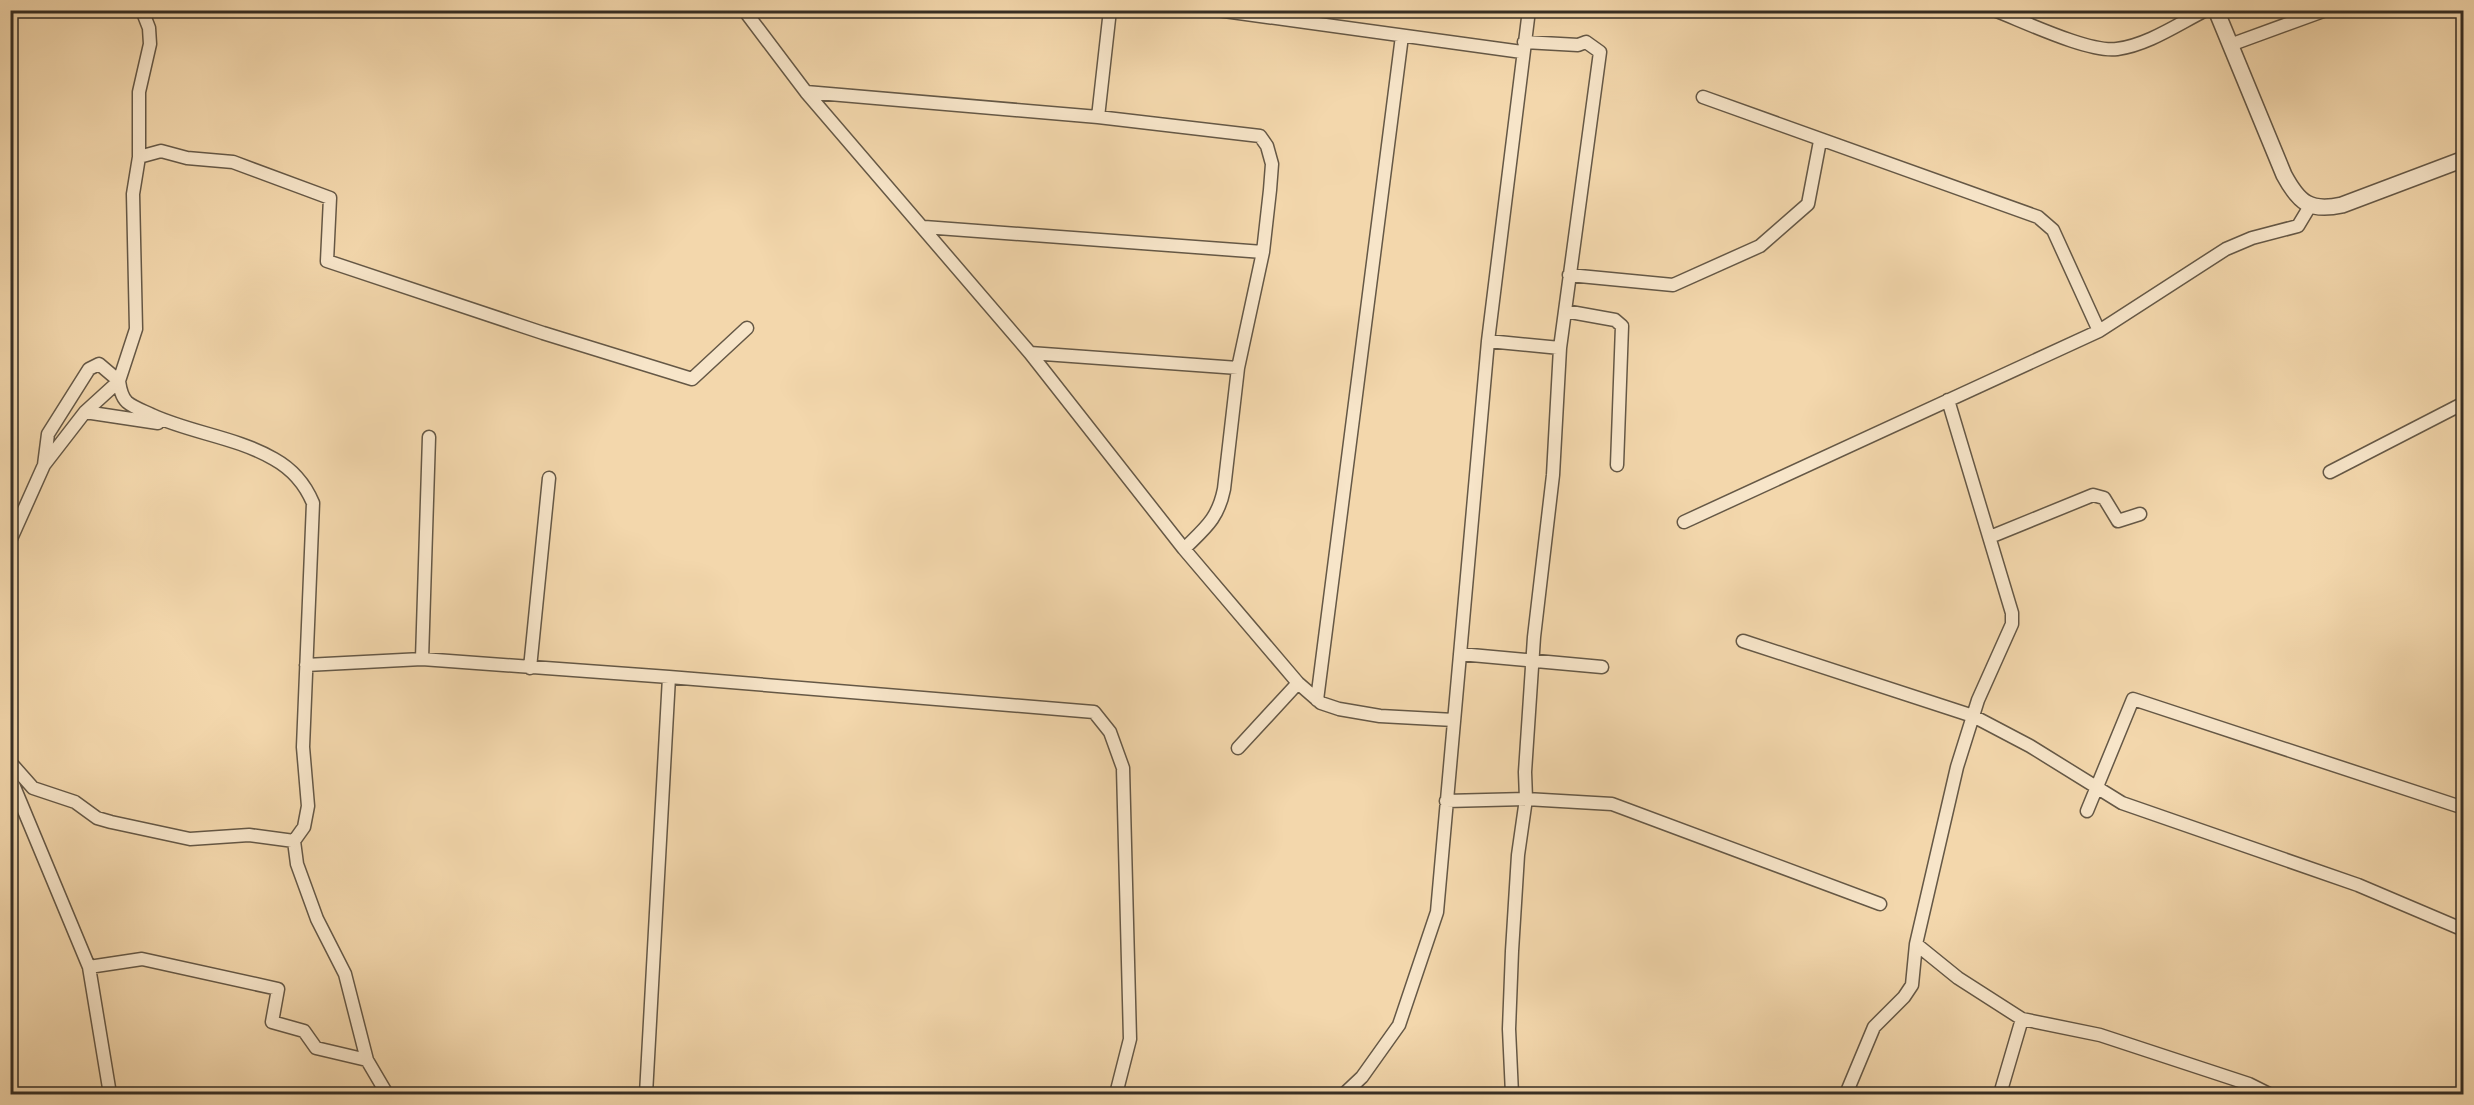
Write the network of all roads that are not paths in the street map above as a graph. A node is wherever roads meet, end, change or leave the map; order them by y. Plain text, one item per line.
1 (744, 10) edge
2 (940, 10) edge
3 (970, 10) edge
4 (1110, 10) edge
5 (1217, 10) edge
6 (1529, 10) edge
7 (1994, 10) edge
8 (2206, 10) edge
9 (2216, 10) edge
10 (2326, 10) edge
11 (142, 11) edge
12 (1402, 36) junction
13 (2230, 45) junction
14 (1523, 47) junction
15 (806, 92) junction
16 (1703, 98) dead end
17 (1098, 117) junction
18 (1820, 141) junction
19 (139, 157) junction
20 (2463, 159) edge
21 (2310, 206) junction
22 (924, 227) junction
23 (1263, 252) junction
24 (1569, 275) junction
25 (1565, 311) junction
26 (747, 328) dead end
27 (2099, 331) junction
28 (1488, 341) junction
29 (1560, 348) junction
30 (1030, 353) junction
31 (1238, 368) junction
32 (119, 381) junction
33 (1948, 400) junction
34 (2463, 403) edge
35 (85, 412) junction
36 (173, 425) junction
37 (429, 437) dead end
38 (44, 465) junction
39 (1617, 465) dead end
40 (2330, 472) dead end
41 (549, 478) dead end
42 (2140, 514) dead end
43 (1684, 522) dead end
44 (1990, 537) junction
45 (10, 541) edge
46 (1184, 549) junction
47 (1743, 641) dead end
48 (1460, 654) junction
49 (422, 659) junction
50 (1533, 660) junction
51 (306, 665) junction
52 (1602, 667) dead end
53 (530, 668) junction
54 (669, 677) junction
55 (1298, 683) junction
56 (1317, 700) junction
57 (1973, 716) junction
58 (1455, 720) junction
59 (1238, 748) dead end
60 (10, 762) edge
61 (10, 777) edge
62 (2095, 788) junction
63 (1526, 799) junction
64 (1446, 801) junction
65 (2463, 808) edge
66 (2086, 811) dead end
67 (294, 841) junction
68 (1880, 904) dead end
69 (2463, 930) edge
70 (1916, 944) junction
71 (89, 967) junction
72 (2022, 1018) junction
73 (367, 1060) junction
74 (110, 1095) edge
75 (387, 1095) edge
76 (646, 1095) edge
77 (1116, 1095) edge
78 (1344, 1095) edge
79 (1512, 1095) edge
80 (1846, 1095) edge
81 (2000, 1095) edge
82 (2269, 1095) edge

1 - 15 street
2 - 3 street
4 - 17 street
5 - 12 street
6 - 14 street
7 - 8 street
9 - 13 street
10 - 13 street
11 - 19 street
12 - 14 street
12 - 56 street
13 - 21 street
14 - 24 street
14 - 28 street
15 - 17 street
15 - 22 street
16 - 18 street
17 - 23 street
18 - 24 street
18 - 27 street
19 - 26 street
19 - 32 street
20 - 21 street
21 - 27 street
22 - 23 street
22 - 30 street
23 - 31 street
24 - 25 street
25 - 29 street
25 - 39 street
27 - 33 street
28 - 29 street
28 - 48 street
29 - 50 street
30 - 31 street
30 - 46 street
31 - 46 street
32 - 35 street
32 - 36 street
32 - 38 street
33 - 43 street
33 - 44 street
34 - 40 street
35 - 36 street
35 - 38 street
36 - 51 street
37 - 49 street
38 - 45 street
41 - 53 street
42 - 44 street
44 - 57 street
46 - 55 street
47 - 57 street
48 - 50 street
48 - 58 street
49 - 51 street
49 - 53 street
50 - 52 street
50 - 63 street
51 - 67 street
53 - 54 street
54 - 76 street
54 - 77 street
55 - 56 street
55 - 59 street
56 - 58 street
57 - 62 street
57 - 70 street
58 - 64 street
60 - 67 street
61 - 71 street
62 - 65 street
62 - 66 street
62 - 69 street
63 - 64 street
63 - 68 street
63 - 79 street
64 - 78 street
67 - 73 street
70 - 72 street
70 - 80 street
71 - 73 street
71 - 74 street
72 - 81 street
72 - 82 street
73 - 75 street

